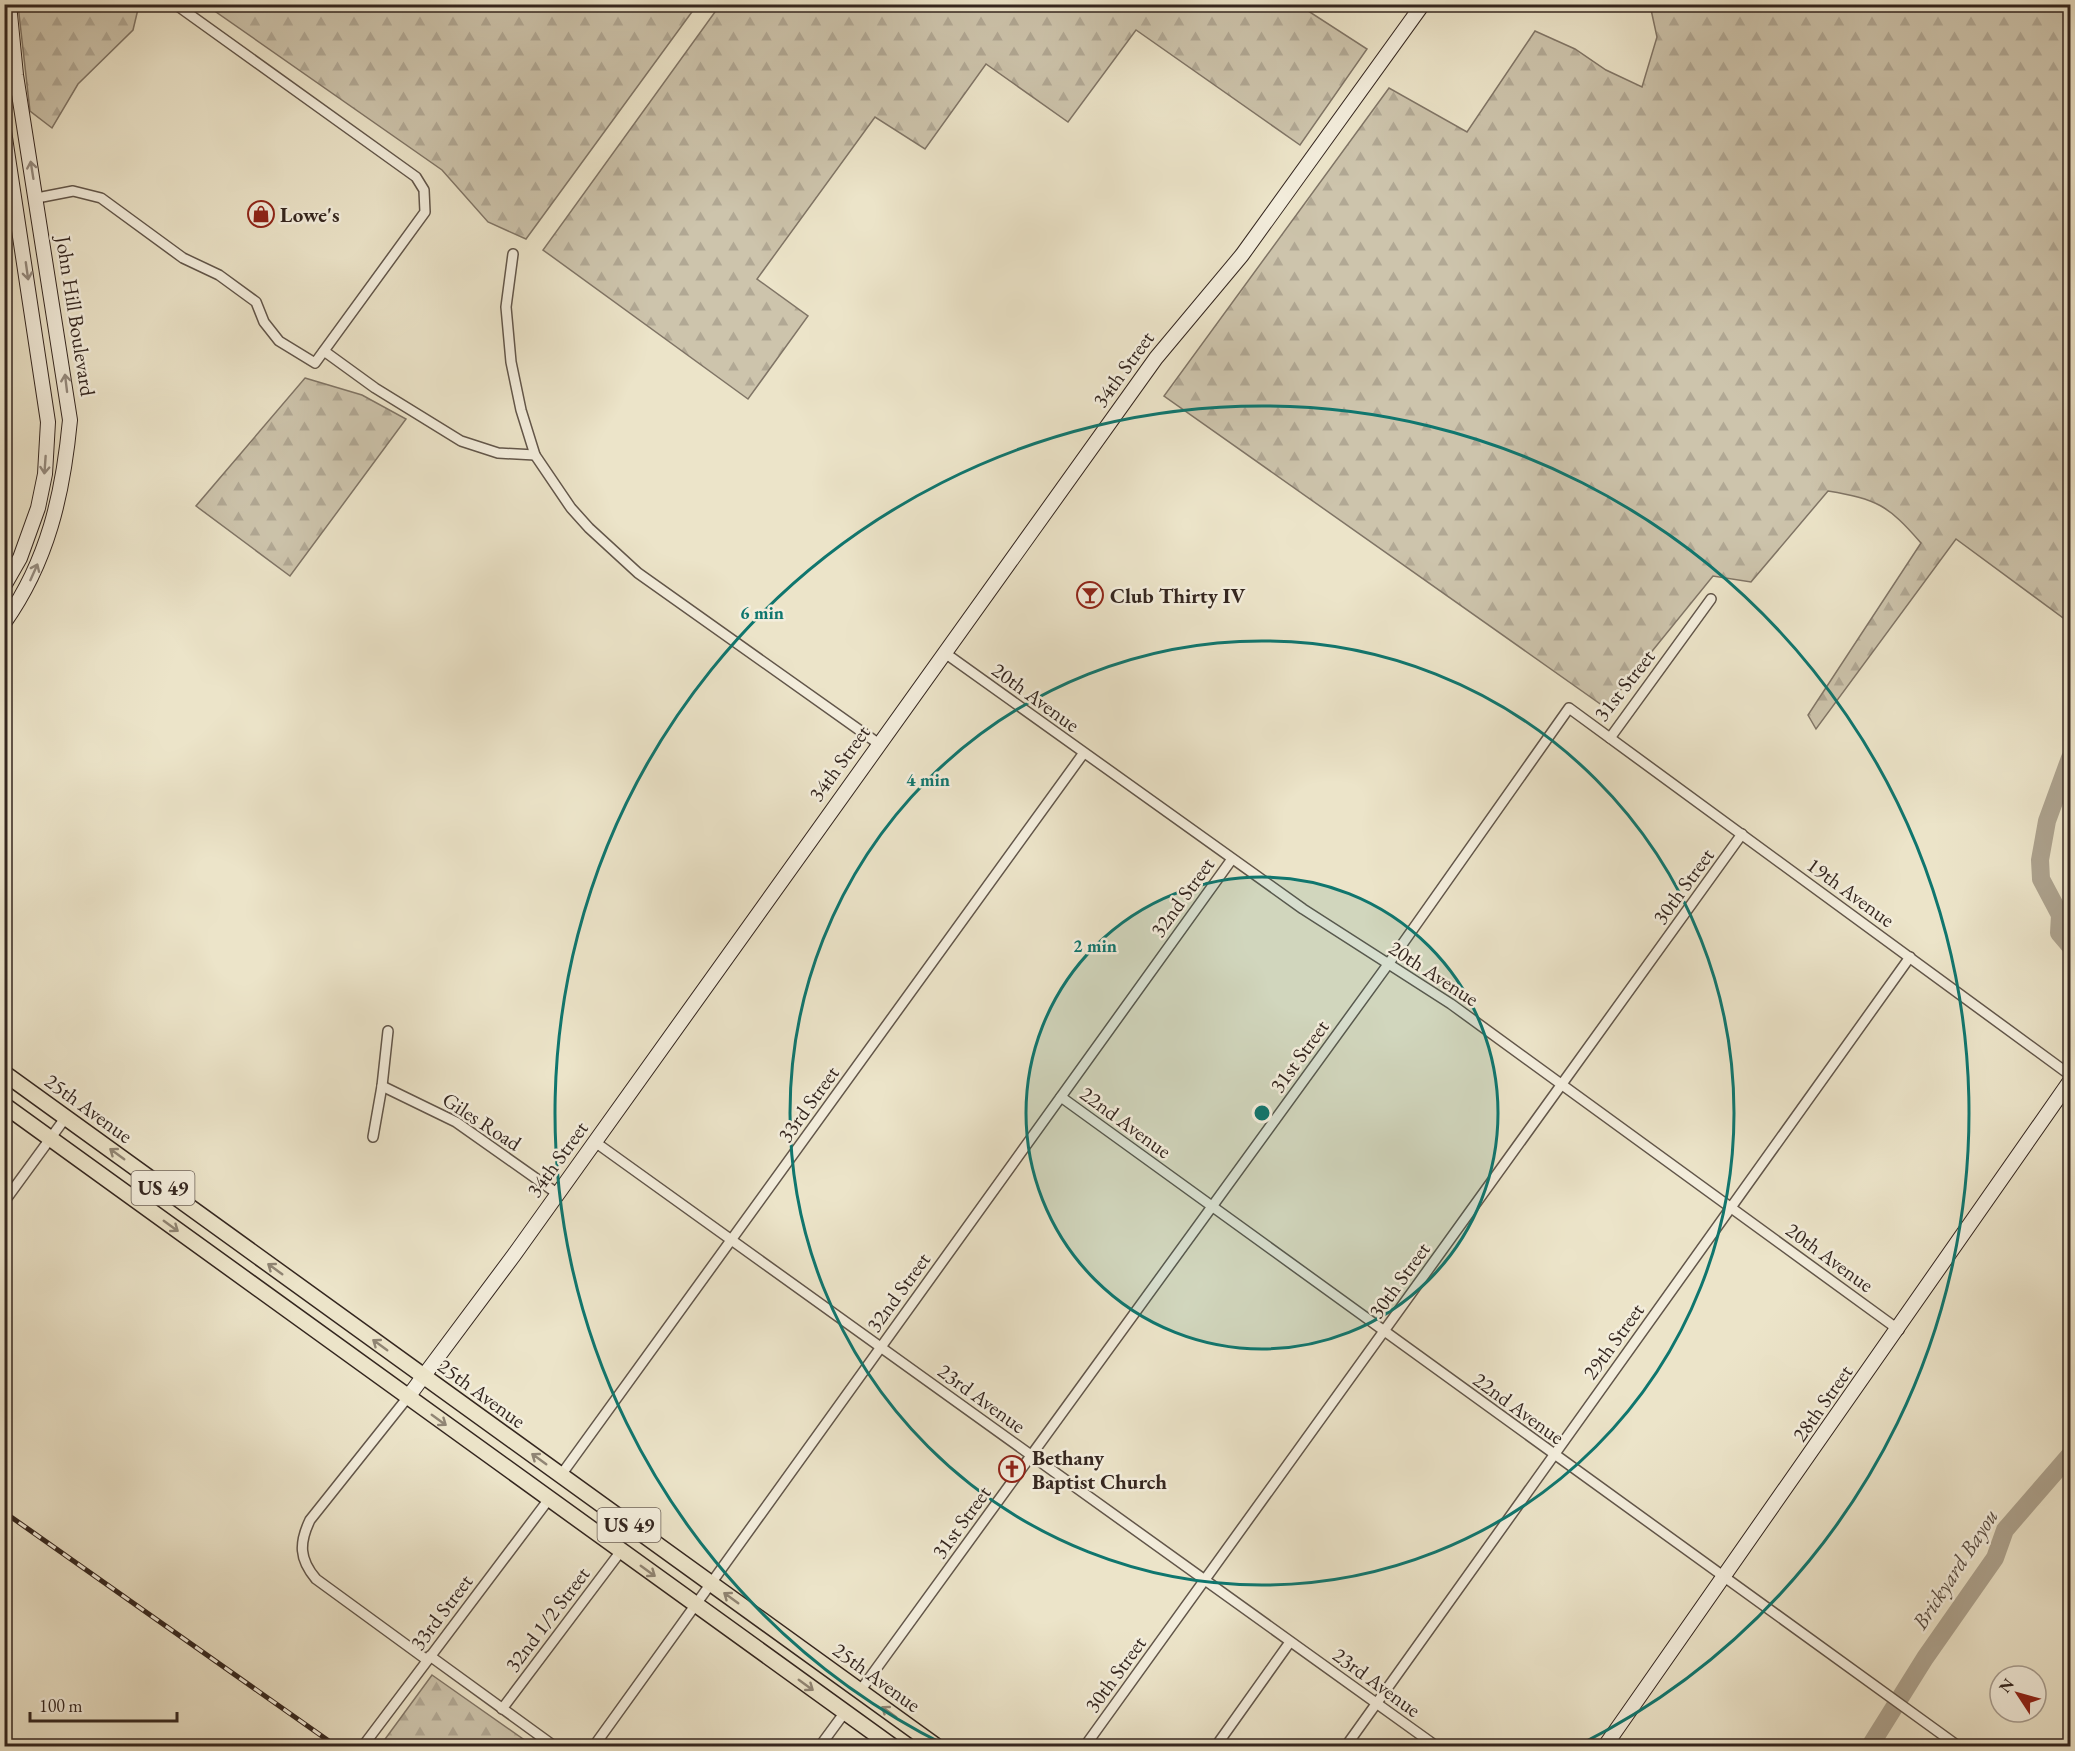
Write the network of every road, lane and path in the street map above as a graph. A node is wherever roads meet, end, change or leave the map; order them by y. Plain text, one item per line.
1 (9, 4) edge
2 (175, 4) edge
3 (1424, 4) edge
4 (4, 131) edge
5 (37, 198) junction
6 (513, 254) dead end
7 (324, 351) junction
8 (535, 455) junction
9 (4, 586) edge
10 (1711, 599) dead end
11 (4, 622) edge
12 (945, 653) junction
13 (1610, 738) junction
14 (879, 744) junction
15 (1083, 754) junction
16 (1742, 834) junction
17 (1232, 859) junction
18 (1910, 957) junction
19 (1389, 963) junction
20 (388, 1031) dead end
21 (4, 1073) edge
22 (2070, 1074) edge
23 (2070, 1081) edge
24 (1562, 1083) junction
25 (382, 1086) junction
26 (1061, 1097) junction
27 (4, 1105) edge
28 (66, 1117) junction
29 (373, 1137) dead end
30 (50, 1139) junction
31 (595, 1142) junction
32 (558, 1194) junction
33 (4, 1202) edge
34 (1211, 1206) junction
35 (1731, 1207) junction
36 (732, 1240) junction
37 (1899, 1330) junction
38 (1384, 1332) junction
39 (881, 1347) junction
40 (423, 1376) junction
41 (408, 1397) junction
42 (1031, 1455) junction
43 (1554, 1455) junction
44 (561, 1475) junction
45 (549, 1499) junction
46 (621, 1551) junction
47 (1726, 1577) junction
48 (1205, 1580) junction
49 (711, 1584) junction
50 (696, 1605) junction
51 (1290, 1642) junction
52 (429, 1658) junction
53 (860, 1691) junction
54 (1376, 1704) junction
55 (502, 1709) junction
56 (845, 1712) junction
57 (363, 1746) edge
58 (554, 1746) edge
59 (594, 1746) edge
60 (820, 1746) edge
61 (892, 1746) edge
62 (936, 1746) edge
63 (1085, 1746) edge
64 (1216, 1746) edge
65 (1346, 1746) edge
66 (1436, 1746) edge
67 (1605, 1746) edge
68 (1958, 1746) edge

5 -> 1 street, John Hill Boulevard
2 - 7 street
3 - 12 street, 34th Street
4 -> 9 street, John Hill Boulevard
5 - 7 street
11 -> 5 street, John Hill Boulevard
6 - 8 street
7 - 8 street
8 - 14 street
10 - 13 street, 31st Street
12 - 14 street, 34th Street
12 - 15 street, 20th Avenue
13 - 16 street, 19th Avenue
13 - 19 street, 31st Street
14 - 31 street, 34th Street
15 - 17 street, 20th Avenue
15 - 36 street, 33rd Street
16 - 18 street, 19th Avenue
16 - 24 street, 30th Street
17 - 19 street, 20th Avenue
17 - 26 street, 32nd Street
18 - 22 street, 19th Avenue
18 - 35 street, 29th Street
19 - 24 street, 20th Avenue
19 - 34 street, 31st Street
20 - 25 street
21 - 28 main road, 25th Avenue / US 49
23 - 37 street, 28th Street
24 - 35 street, 20th Avenue
24 - 38 street, 30th Street
25 - 29 street
25 - 32 street, Giles Road
26 - 34 street, 22nd Avenue
26 - 39 street, 32nd Street
27 - 30 main road, US 49
28 - 30 street
40 -> 28 main road, 25th Avenue / US 49
30 - 33 street
30 -> 41 main road, US 49
31 - 32 street, 34th Street
31 - 36 street, 23rd Avenue
32 - 40 street, 34th Street
34 - 38 street, 22nd Avenue
34 - 42 street, 31st Street
35 - 37 street, 20th Avenue
35 - 43 street, 29th Street
36 - 39 street, 23rd Avenue
36 - 44 street, 33rd Street
37 - 47 street, 28th Street
38 - 43 street, 22nd Avenue
38 - 48 street, 30th Street
39 - 42 street, 23rd Avenue
39 - 49 street, 32nd Street
40 - 41 street, 34th Street
44 -> 40 main road, 25th Avenue / US 49
41 -> 45 main road, US 49
41 - 52 street, 34th Street
42 - 48 street, 23rd Avenue
42 - 53 street, 31st Street
43 - 47 street, 22nd Avenue
43 - 54 street, 29th Street
44 - 49 main road, 25th Avenue / US 49
45 - 46 main road, US 49
45 - 52 street, 33rd Street
46 -> 50 main road, US 49
46 - 55 street, 32nd 1/2 Street
47 - 67 street, 28th Street
47 - 68 street, 22nd Avenue
48 - 51 street, 23rd Avenue
48 - 63 street, 30th Street
49 - 50 street, 32nd Street
53 -> 49 main road, 25th Avenue / US 49
50 -> 56 main road, US 49
50 - 59 street, 32nd Street
51 - 54 street, 23rd Avenue
51 - 64 street
52 - 55 street
52 - 57 street, 33rd Street
62 -> 53 main road, 25th Avenue / US 49
54 - 65 street, 29th Street
54 - 66 street, 23rd Avenue
55 - 58 street
56 - 60 street
56 - 61 main road, US 49

